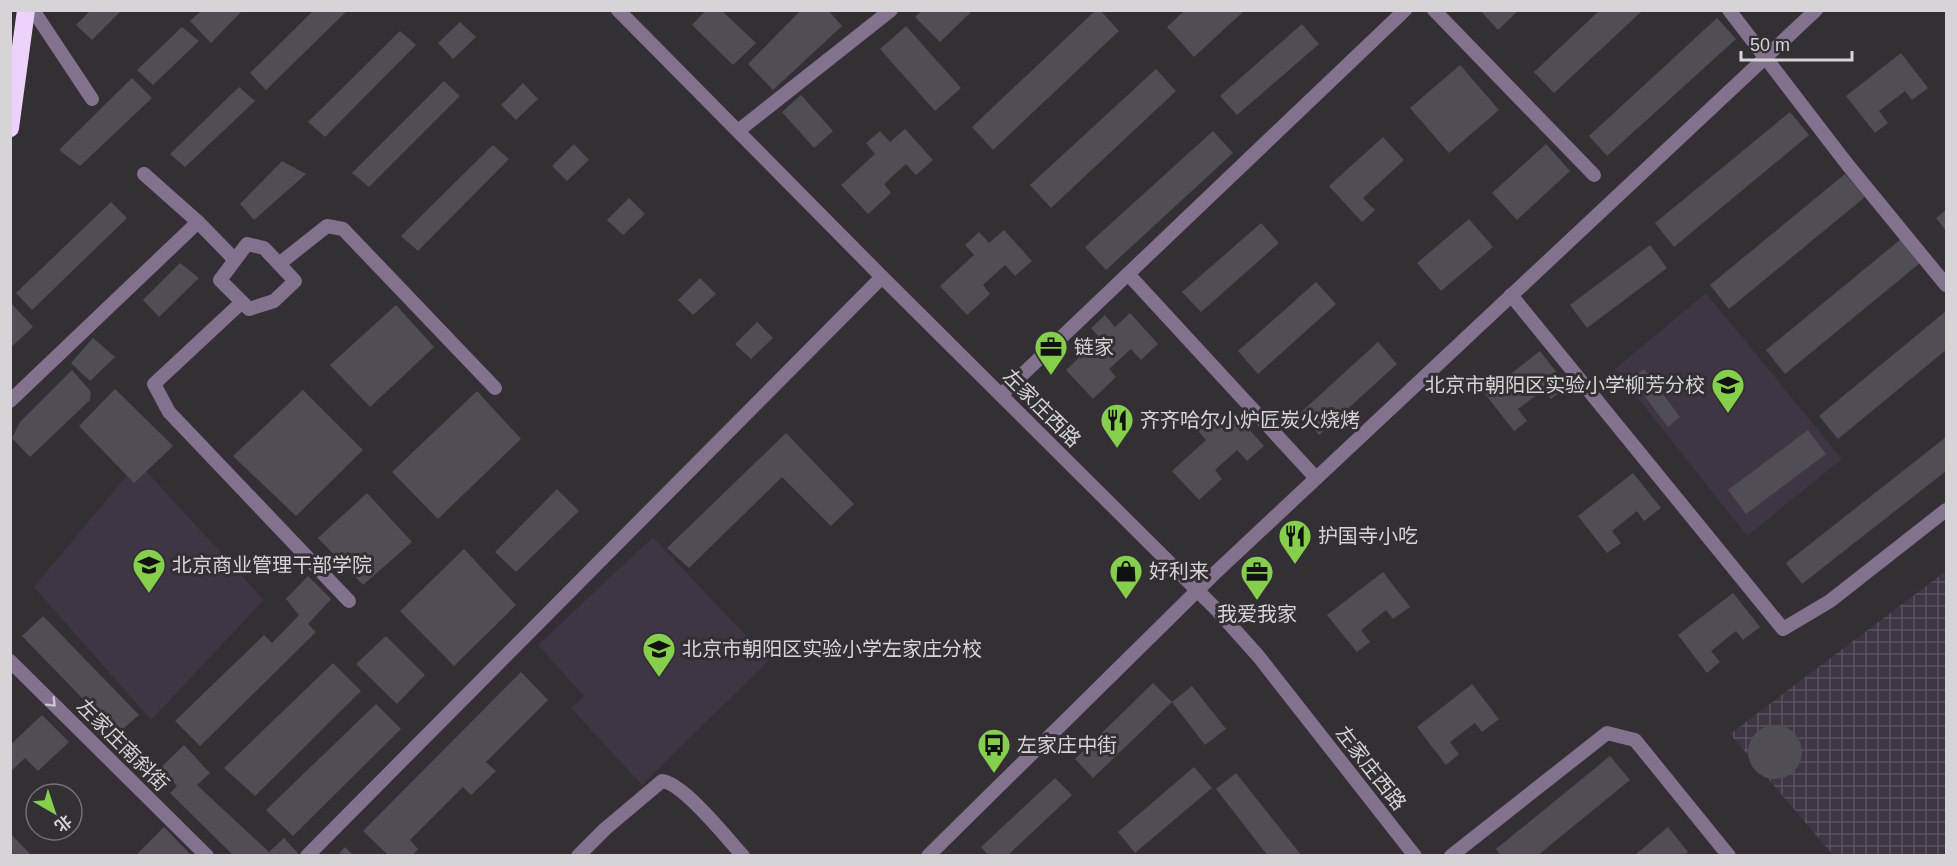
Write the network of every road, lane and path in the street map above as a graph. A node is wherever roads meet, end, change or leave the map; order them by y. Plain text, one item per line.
1 (26, 10) edge
2 (33, 10) edge
3 (618, 10) edge
4 (891, 10) edge
5 (1405, 10) edge
6 (1434, 10) edge
7 (1729, 10) edge
8 (1816, 10) edge
9 (1765, 56) junction
10 (92, 99) dead end
11 (10, 128) edge
12 (738, 131) junction
13 (144, 174) dead end
14 (1594, 175) dead end
15 (198, 222) junction
16 (235, 260) junction
17 (279, 264) junction
18 (1128, 274) junction
19 (882, 277) junction
20 (1947, 285) edge
21 (1511, 295) junction
22 (242, 302) junction
23 (495, 388) dead end
24 (1001, 395) junction
25 (10, 401) edge
26 (1316, 478) junction
27 (1947, 510) edge
28 (1197, 590) junction
29 (349, 601) dead end
30 (10, 661) edge
31 (207, 855) edge
32 (307, 855) edge
33 (578, 855) edge
34 (743, 855) edge
35 (928, 855) edge
36 (1415, 855) edge
37 (1452, 855) edge
38 (1729, 855) edge

1 - 11 highway
2 - 10 street
3 - 12 street, 左家庄西路
4 - 12 street
5 - 18 street
6 - 14 street
7 - 9 street
8 - 9 street
9 - 20 street
9 - 21 street
12 - 19 street, 左家庄西路
13 - 15 street
15 - 16 street
15 - 25 street
16 - 17 street
16 - 22 street
17 - 22 street
17 - 23 street
18 - 24 street
18 - 26 street
19 - 24 street, 左家庄西路
19 - 32 street
21 - 26 street
21 - 27 street
22 - 29 street
24 - 28 street, 左家庄西路
26 - 28 street
28 - 35 street
28 - 36 street, 左家庄西路
30 -> 31 street, 左家庄南斜街
33 - 34 street
37 - 38 street

